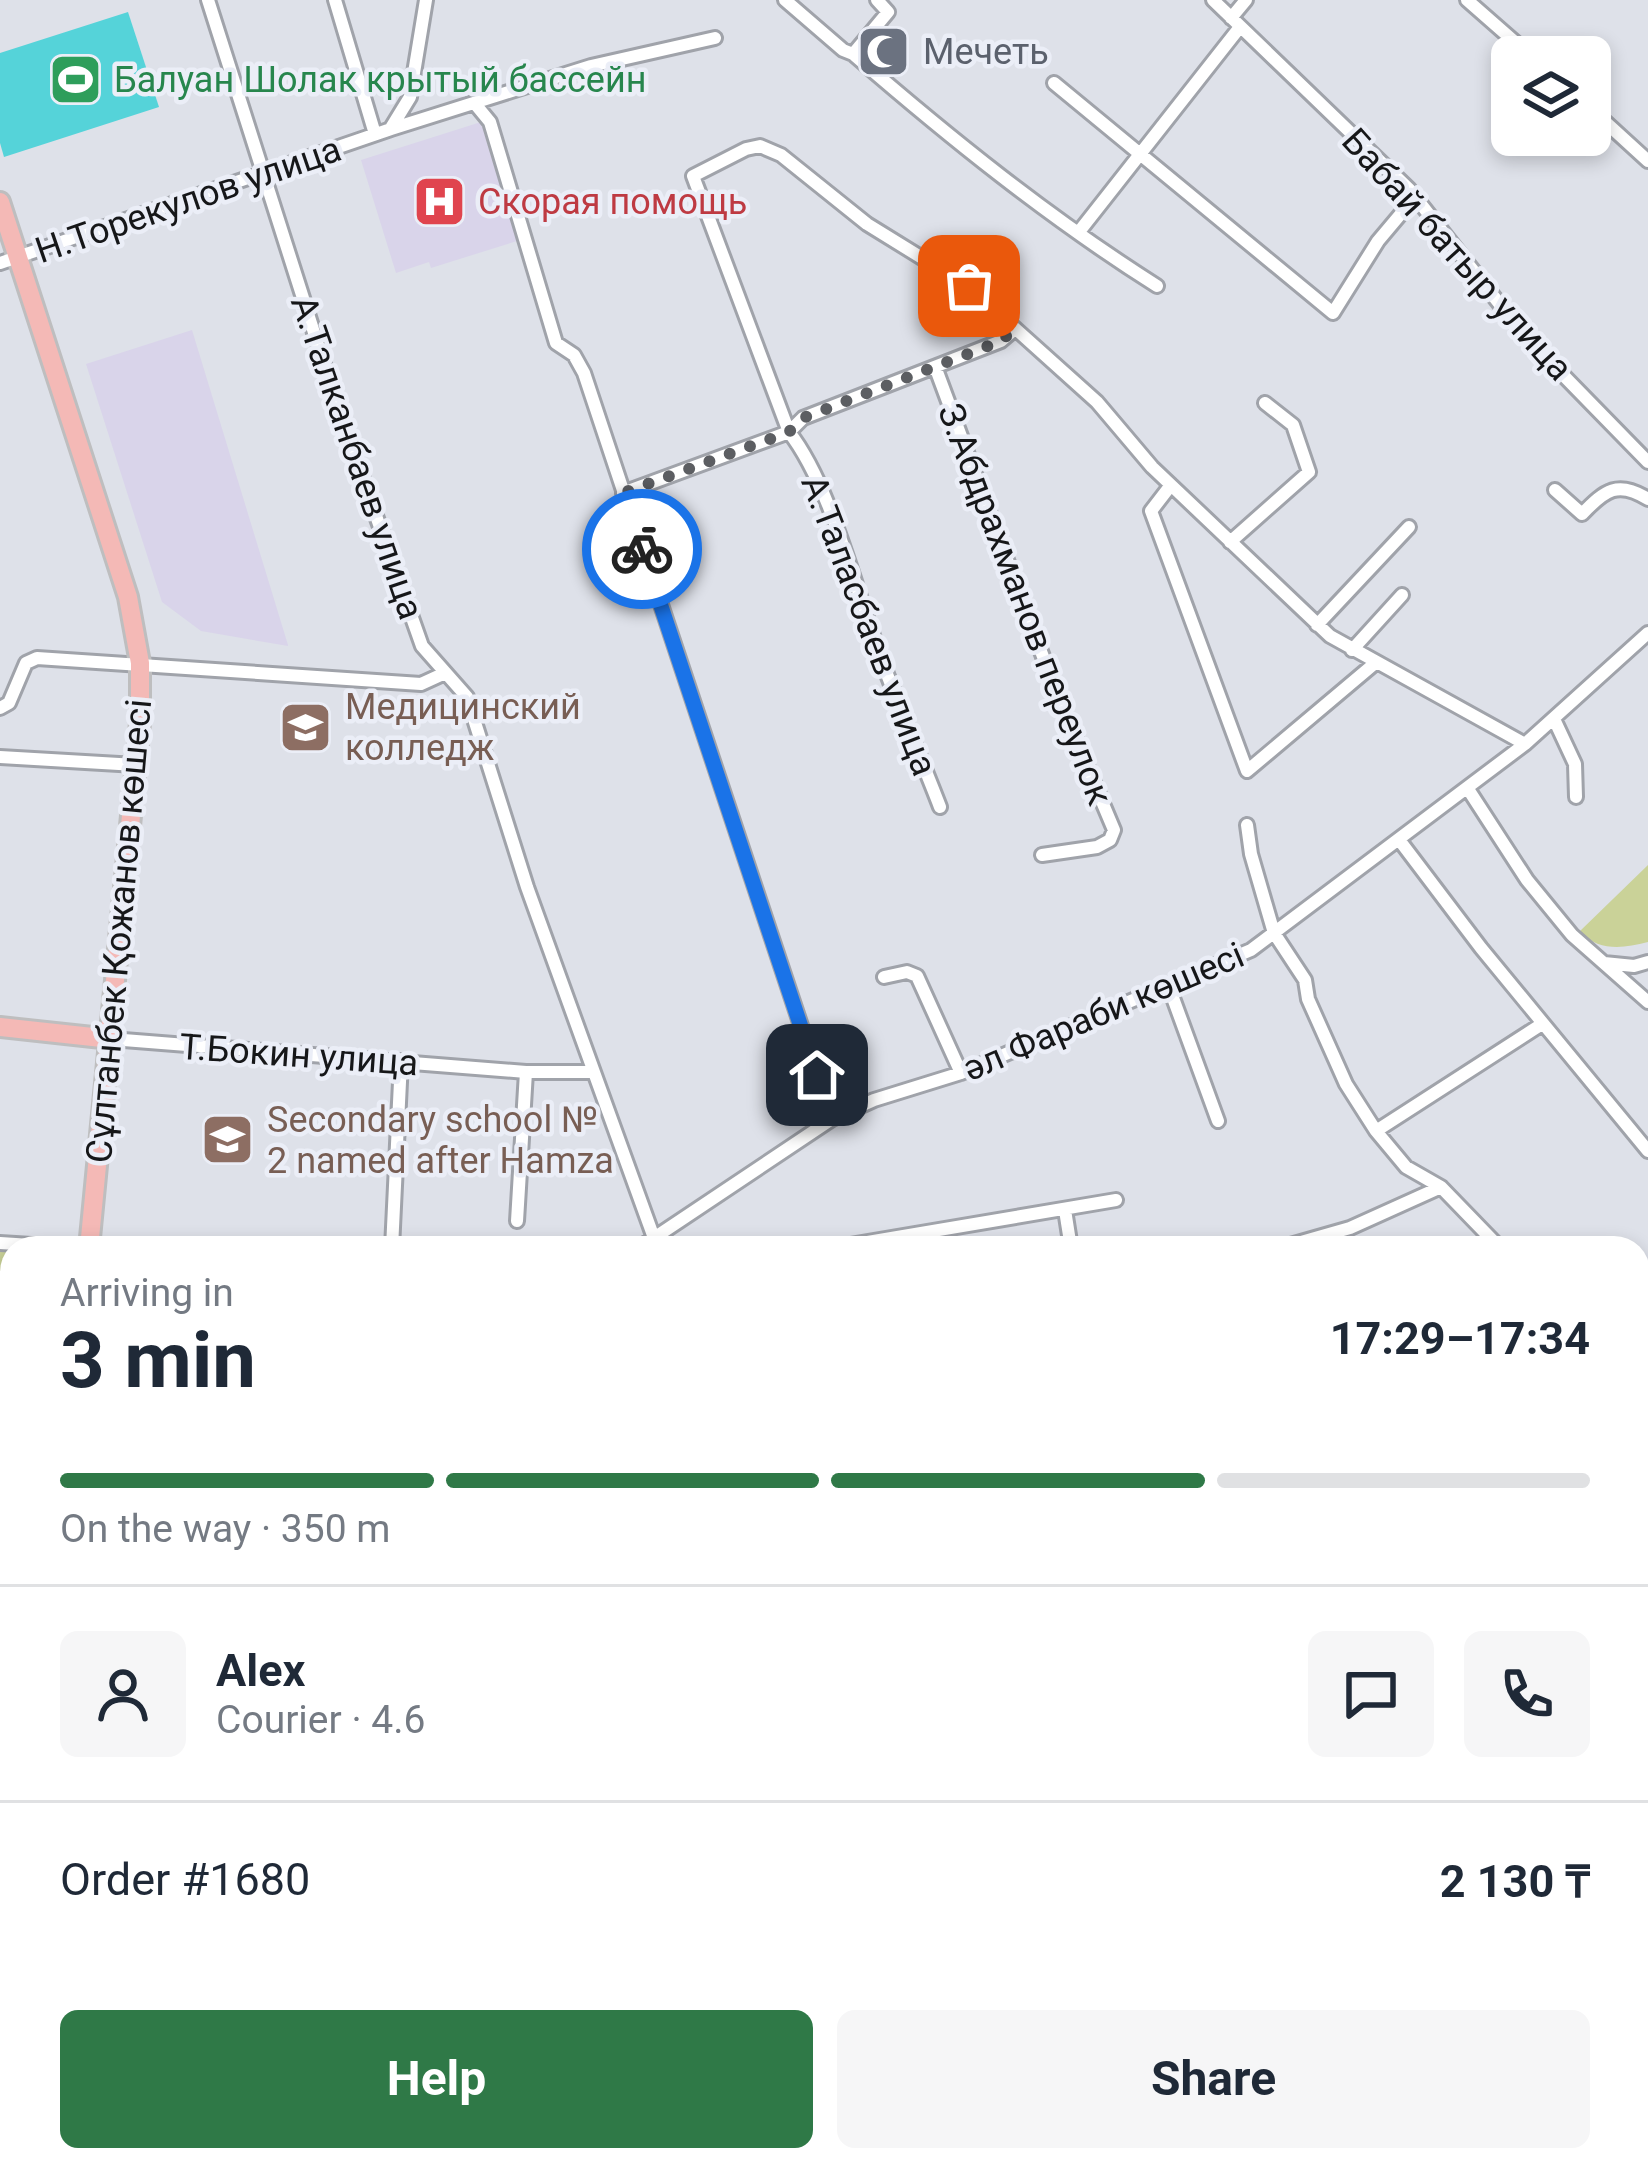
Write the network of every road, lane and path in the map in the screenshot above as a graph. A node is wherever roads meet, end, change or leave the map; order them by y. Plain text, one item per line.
1 (208, 0) edge
2 (335, 0) edge
3 (426, 0) edge
4 (785, 0) edge
5 (878, 0) edge
6 (899, 0) edge
7 (1213, 0) edge
8 (1246, 0) edge
9 (1467, 0) edge
10 (888, 12) junction
11 (1236, 22) junction
12 (1508, 36) edge
13 (715, 38) dead end
14 (853, 53) junction
15 (1054, 83) dead end
16 (476, 105) junction
17 (1611, 127) edge
18 (391, 129) junction
19 (375, 134) junction
20 (1142, 155) junction
21 (1648, 160) edge
22 (265, 171) junction
23 (1415, 196) junction
24 (0, 202) edge
25 (1078, 233) junction
26 (9, 260) edge
27 (1157, 286) dead end
28 (1015, 328) junction
29 (936, 369) junction
30 (1265, 403) dead end
31 (789, 432) junction
32 (1648, 462) edge
33 (1171, 485) junction
34 (1555, 490) dead end
35 (623, 493) junction
36 (1648, 499) edge
37 (1409, 526) dead end
38 (1230, 542) junction
39 (1402, 595) dead end
40 (1317, 625) junction
41 (1648, 634) edge
42 (1352, 650) junction
43 (140, 663) junction
44 (1374, 664) junction
45 (445, 673) junction
46 (0, 708) edge
47 (1554, 718) junction
48 (1525, 744) junction
49 (1, 752) edge
50 (136, 765) junction
51 (1468, 789) junction
52 (1576, 796) dead end
53 (940, 807) dead end
54 (1247, 825) dead end
55 (1400, 841) junction
56 (1042, 854) dead end
57 (1274, 932) junction
58 (1648, 962) edge
59 (1602, 963) junction
60 (884, 977) dead end
61 (1169, 987) junction
62 (1648, 1002) edge
63 (1542, 1024) junction
64 (0, 1027) edge
65 (111, 1039) junction
66 (401, 1061) junction
67 (526, 1072) junction
68 (592, 1072) junction
69 (961, 1073) junction
70 (832, 1120) junction
71 (1218, 1121) dead end
72 (1376, 1131) junction
73 (1648, 1151) edge
74 (1441, 1187) junction
75 (1116, 1200) dead end
76 (1065, 1210) junction
77 (517, 1221) dead end
78 (90, 1236) edge
79 (393, 1236) edge
80 (653, 1236) edge
81 (657, 1236) edge
82 (906, 1236) edge
83 (1069, 1236) edge
84 (1322, 1236) edge
85 (1489, 1236) edge

1 - 22 street, А.Талканбаев улица
2 - 19 street, Н.Торекулов улица
3 - 18 street
4 - 14 street
5 - 10 street
6 - 10 street
7 - 11 street, Бабай батыр улица
8 - 11 street
9 - 12 street
10 - 14 street
11 - 20 street
11 - 23 street, Бабай батыр улица
13 - 16 street, Н.Торекулов улица
14 - 25 street
15 - 20 street
16 - 18 street, Н.Торекулов улица
16 - 35 street
17 - 21 street
18 - 19 street, Н.Торекулов улица
19 - 22 street, Н.Торекулов улица
20 - 23 street
20 - 25 street
22 - 26 street, Н.Торекулов улица
22 - 45 street, А.Талканбаев улица
23 - 32 street, Бабай батыр улица
24 - 26 main road, Сұлтанбек Қожанов көшесі
25 - 27 street
26 - 43 main road, Сұлтанбек Қожанов көшесі
28 - 29 street
28 - 31 street, А.Таласбаев улица
28 - 33 street
29 - 31 street
29 - 56 street, З.Абдрахманов переулок
30 - 38 street
31 - 35 street
31 - 53 street, А.Таласбаев улица
33 - 38 street
33 - 44 street
34 - 36 street
35 - 70 street
37 - 40 street
38 - 40 street
39 - 42 street
40 - 42 street
41 - 47 street, әл Фараби көшесі
42 - 44 street
43 - 45 street
43 - 46 street
43 - 50 main road, Сұлтанбек Қожанов көшесі
44 - 48 street
45 - 68 street, А.Талканбаев улица
47 - 48 street, әл Фараби көшесі
47 - 52 street
48 - 51 street, әл Фараби көшесі
49 - 50 street
50 - 65 main road, Сұлтанбек Қожанов көшесі
51 - 55 street, әл Фараби көшесі
51 - 59 street
54 - 57 street
55 - 57 street, әл Фараби көшесі
55 - 63 street
57 - 61 street, әл Фараби көшесі
57 - 72 street
58 - 59 street
59 - 62 street
60 - 69 street
61 - 69 street, әл Фараби көшесі
61 - 71 street
63 - 72 street
63 - 73 street
64 - 65 main road, Т.Бокин улица
65 - 66 street, Т.Бокин улица
65 - 78 main road, Сұлтанбек Қожанов көшесі
66 - 67 street, Т.Бокин улица
66 - 79 street
67 - 68 street, Т.Бокин улица
67 - 77 street
68 - 80 street, А.Талканбаев улица
69 - 70 street, әл Фараби көшесі
70 - 81 street, әл Фараби көшесі
72 - 74 street
74 - 84 street
74 - 85 street
75 - 76 street
76 - 82 street
76 - 83 street

